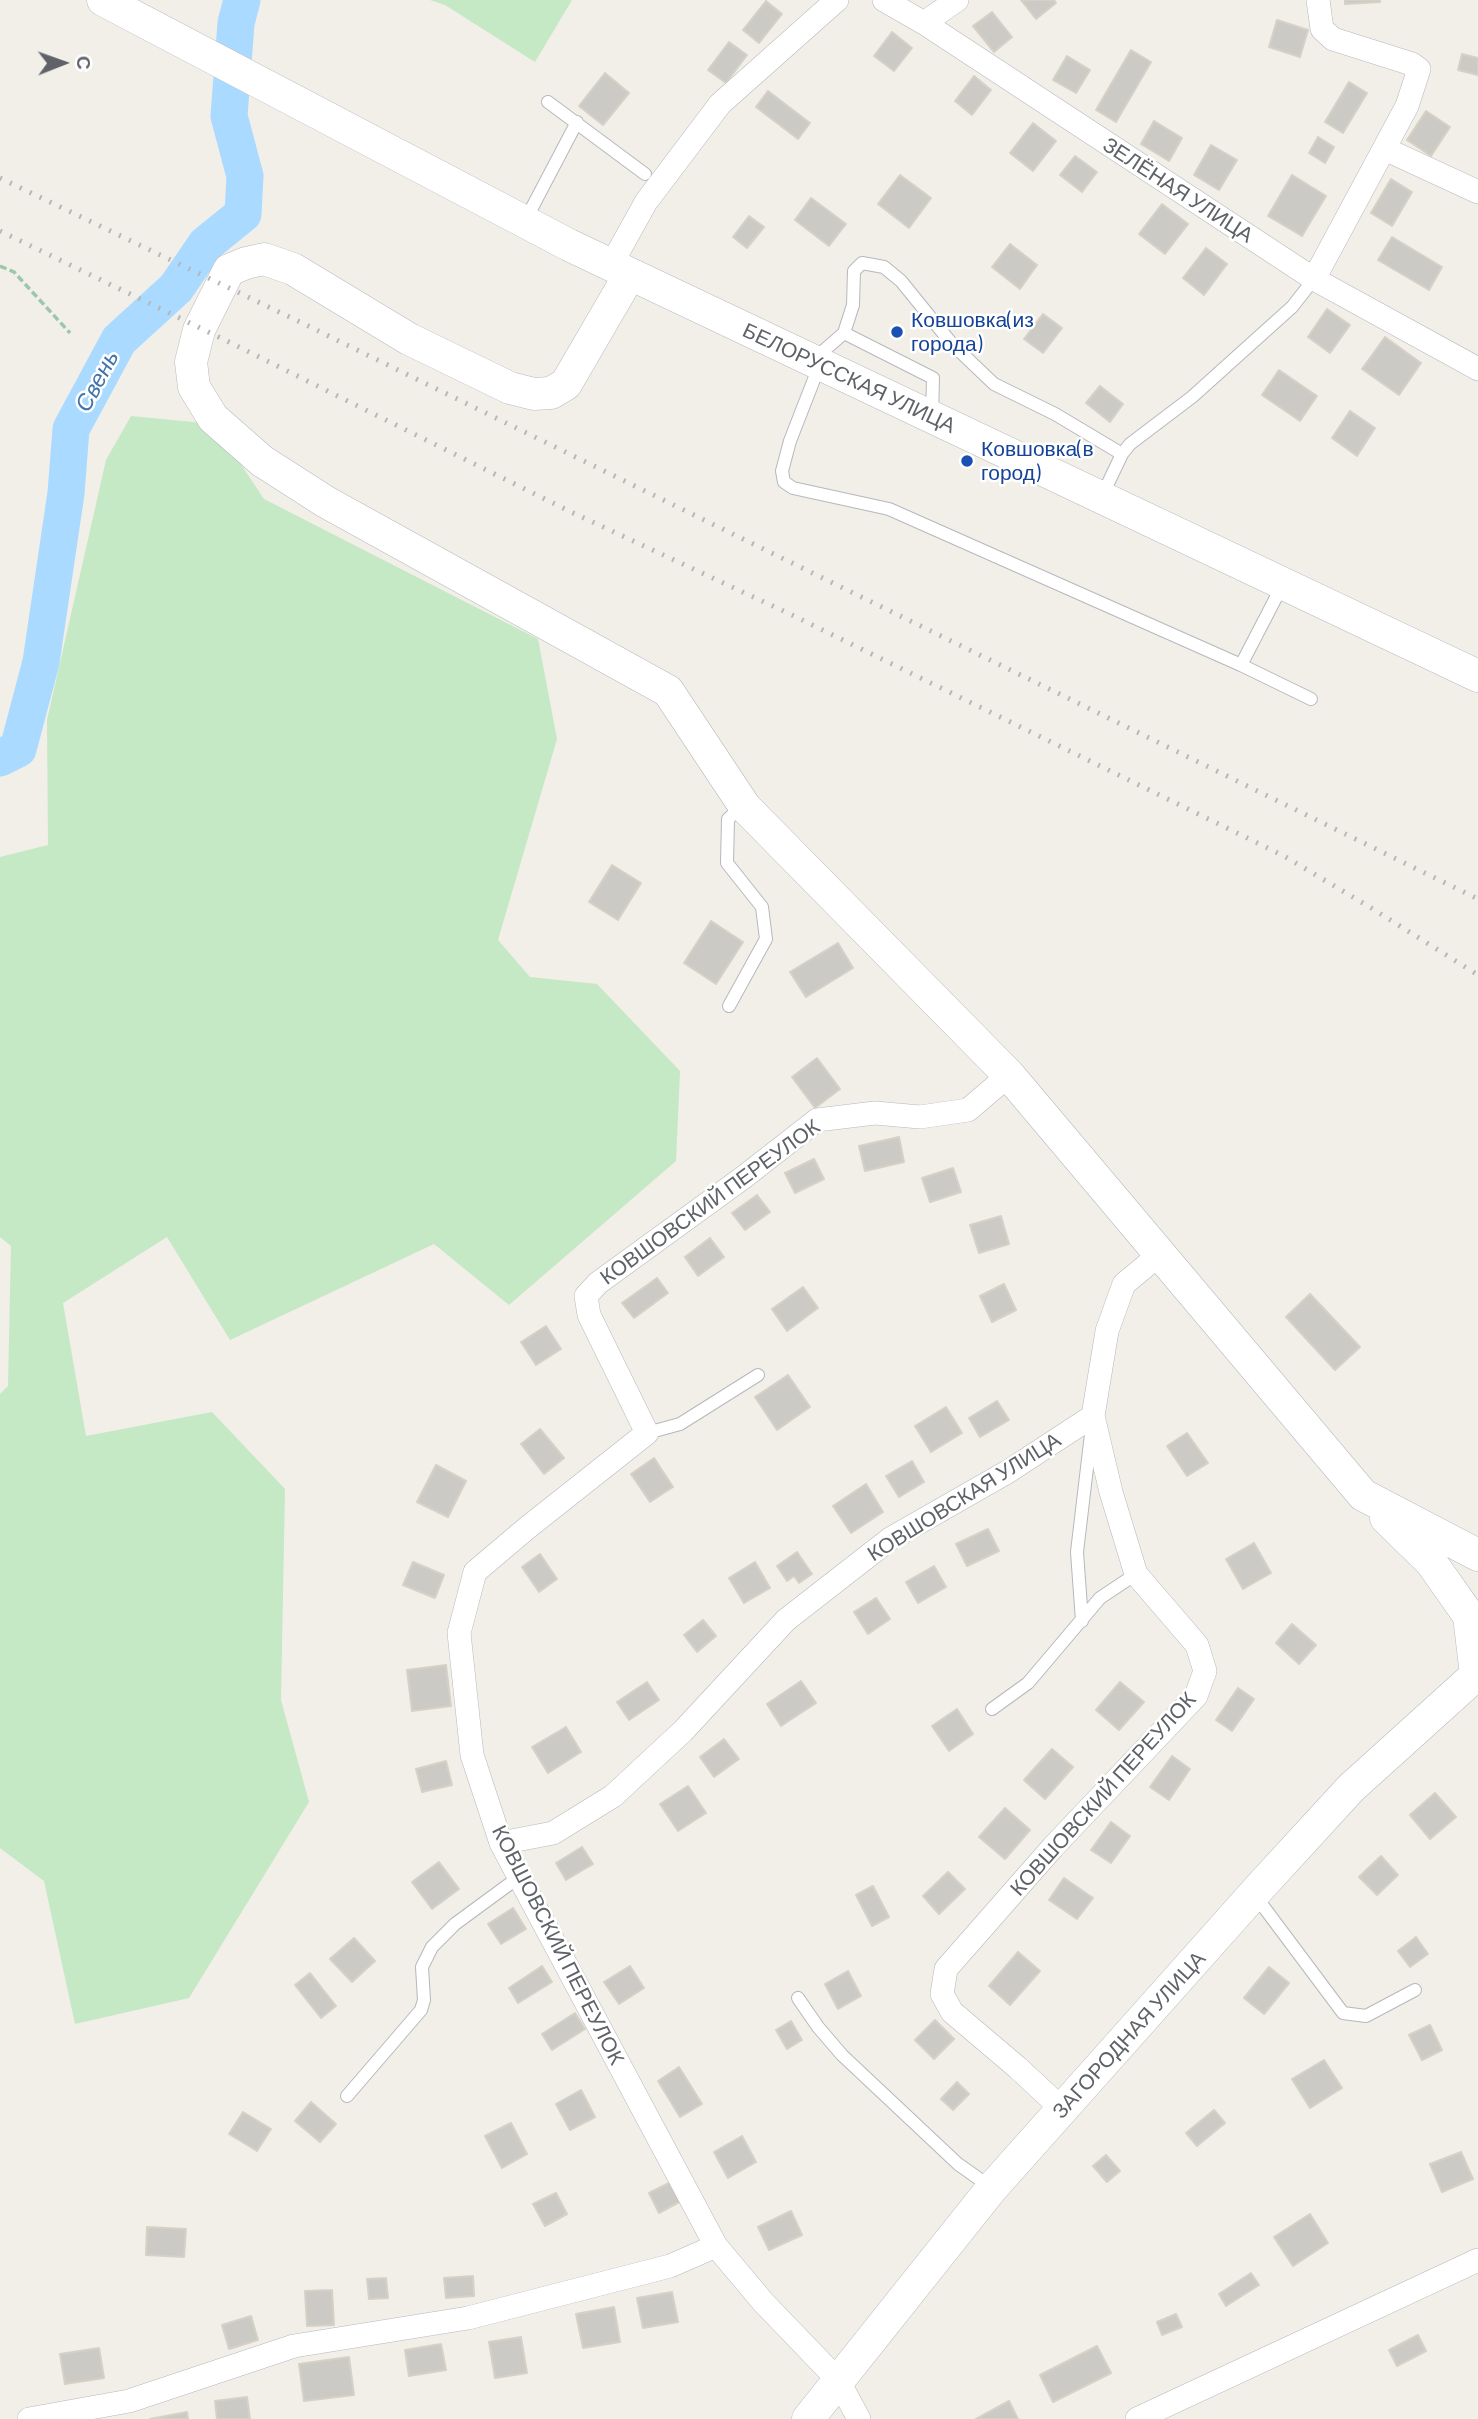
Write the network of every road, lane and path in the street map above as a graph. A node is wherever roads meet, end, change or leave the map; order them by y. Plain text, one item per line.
1 (103, 0) edge
2 (837, 0) edge
3 (884, 0) edge
4 (957, 0) edge
5 (1318, 0) edge
6 (924, 23) junction
7 (548, 102) dead end
8 (577, 122) junction
9 (1385, 149) junction
10 (645, 174) dead end
11 (1478, 192) edge
12 (525, 222) junction
13 (0, 266) edge
14 (621, 270) junction
15 (1314, 279) junction
16 (70, 333) dead end
17 (844, 333) junction
18 (816, 362) junction
19 (1478, 369) edge
20 (932, 417) junction
21 (1122, 454) junction
22 (1101, 496) junction
23 (1284, 583) junction
24 (1241, 665) junction
25 (1478, 676) edge
26 (1311, 699) dead end
27 (745, 807) junction
28 (729, 1006) dead end
29 (1009, 1075) junction
30 (1159, 1255) junction
31 (758, 1375) dead end
32 (1093, 1416) junction
33 (647, 1433) junction
34 (1363, 1495) junction
35 (1478, 1555) edge
36 (1136, 1574) junction
37 (1082, 1621) junction
38 (1477, 1674) edge
39 (992, 1709) dead end
40 (501, 1843) junction
41 (519, 1877) junction
42 (1254, 1894) junction
43 (1415, 1990) dead end
44 (798, 1998) dead end
45 (347, 2096) dead end
46 (1062, 2109) junction
47 (992, 2188) junction
48 (716, 2246) junction
49 (1478, 2260) edge
50 (838, 2380) junction
51 (29, 2419) edge
52 (808, 2419) edge
53 (859, 2419) edge
54 (1137, 2419) edge

1 - 12 street, БЕЛОРУССКАЯ УЛИЦА
2 - 14 street
3 - 6 street, ЗЕЛЁНАЯ УЛИЦА
4 - 6 street
5 - 9 street
6 - 15 street, ЗЕЛЁНАЯ УЛИЦА
7 - 8 lane
8 - 10 lane
8 - 12 lane
9 - 11 street
9 - 15 street
12 - 14 street, БЕЛОРУССКАЯ УЛИЦА
13 - 16 path
14 - 18 street, БЕЛОРУССКАЯ УЛИЦА
14 - 27 street
15 - 19 street, ЗЕЛЁНАЯ УЛИЦА
15 - 21 lane
17 - 18 lane
17 - 20 lane
17 - 21 lane
18 - 20 street, БЕЛОРУССКАЯ УЛИЦА
18 - 24 lane
20 - 22 street, БЕЛОРУССКАЯ УЛИЦА
21 - 22 lane
22 - 23 street, БЕЛОРУССКАЯ УЛИЦА
23 - 24 lane
23 - 25 street, БЕЛОРУССКАЯ УЛИЦА
24 - 26 lane
27 - 28 lane
27 - 29 street
29 - 30 street
29 - 33 street, КОВШОВСКИЙ ПЕРЕУЛОК
30 - 32 street
30 - 34 street
31 - 33 lane
32 - 36 street, КОВШОВСКИЙ ПЕРЕУЛОК
32 - 37 lane
32 - 40 street, КОВШОВСКАЯ УЛИЦА
33 - 40 street, КОВШОВСКИЙ ПЕРЕУЛОК
34 - 35 street
34 - 38 street
36 - 37 lane
36 - 46 street, КОВШОВСКИЙ ПЕРЕУЛОК
37 - 39 lane
38 - 42 street, ЗАГОРОДНАЯ УЛИЦА
40 - 41 street, КОВШОВСКИЙ ПЕРЕУЛОК
41 - 45 lane
41 - 48 street, КОВШОВСКИЙ ПЕРЕУЛОК
42 - 43 lane
42 - 46 street, ЗАГОРОДНАЯ УЛИЦА
44 - 47 lane
46 - 47 street, ЗАГОРОДНАЯ УЛИЦА
47 - 50 street, ЗАГОРОДНАЯ УЛИЦА
48 - 50 street, КОВШОВСКИЙ ПЕРЕУЛОК
48 - 51 street
49 - 54 street
50 - 52 street, ЗАГОРОДНАЯ УЛИЦА
50 - 53 street, КОВШОВСКИЙ ПЕРЕУЛОК

